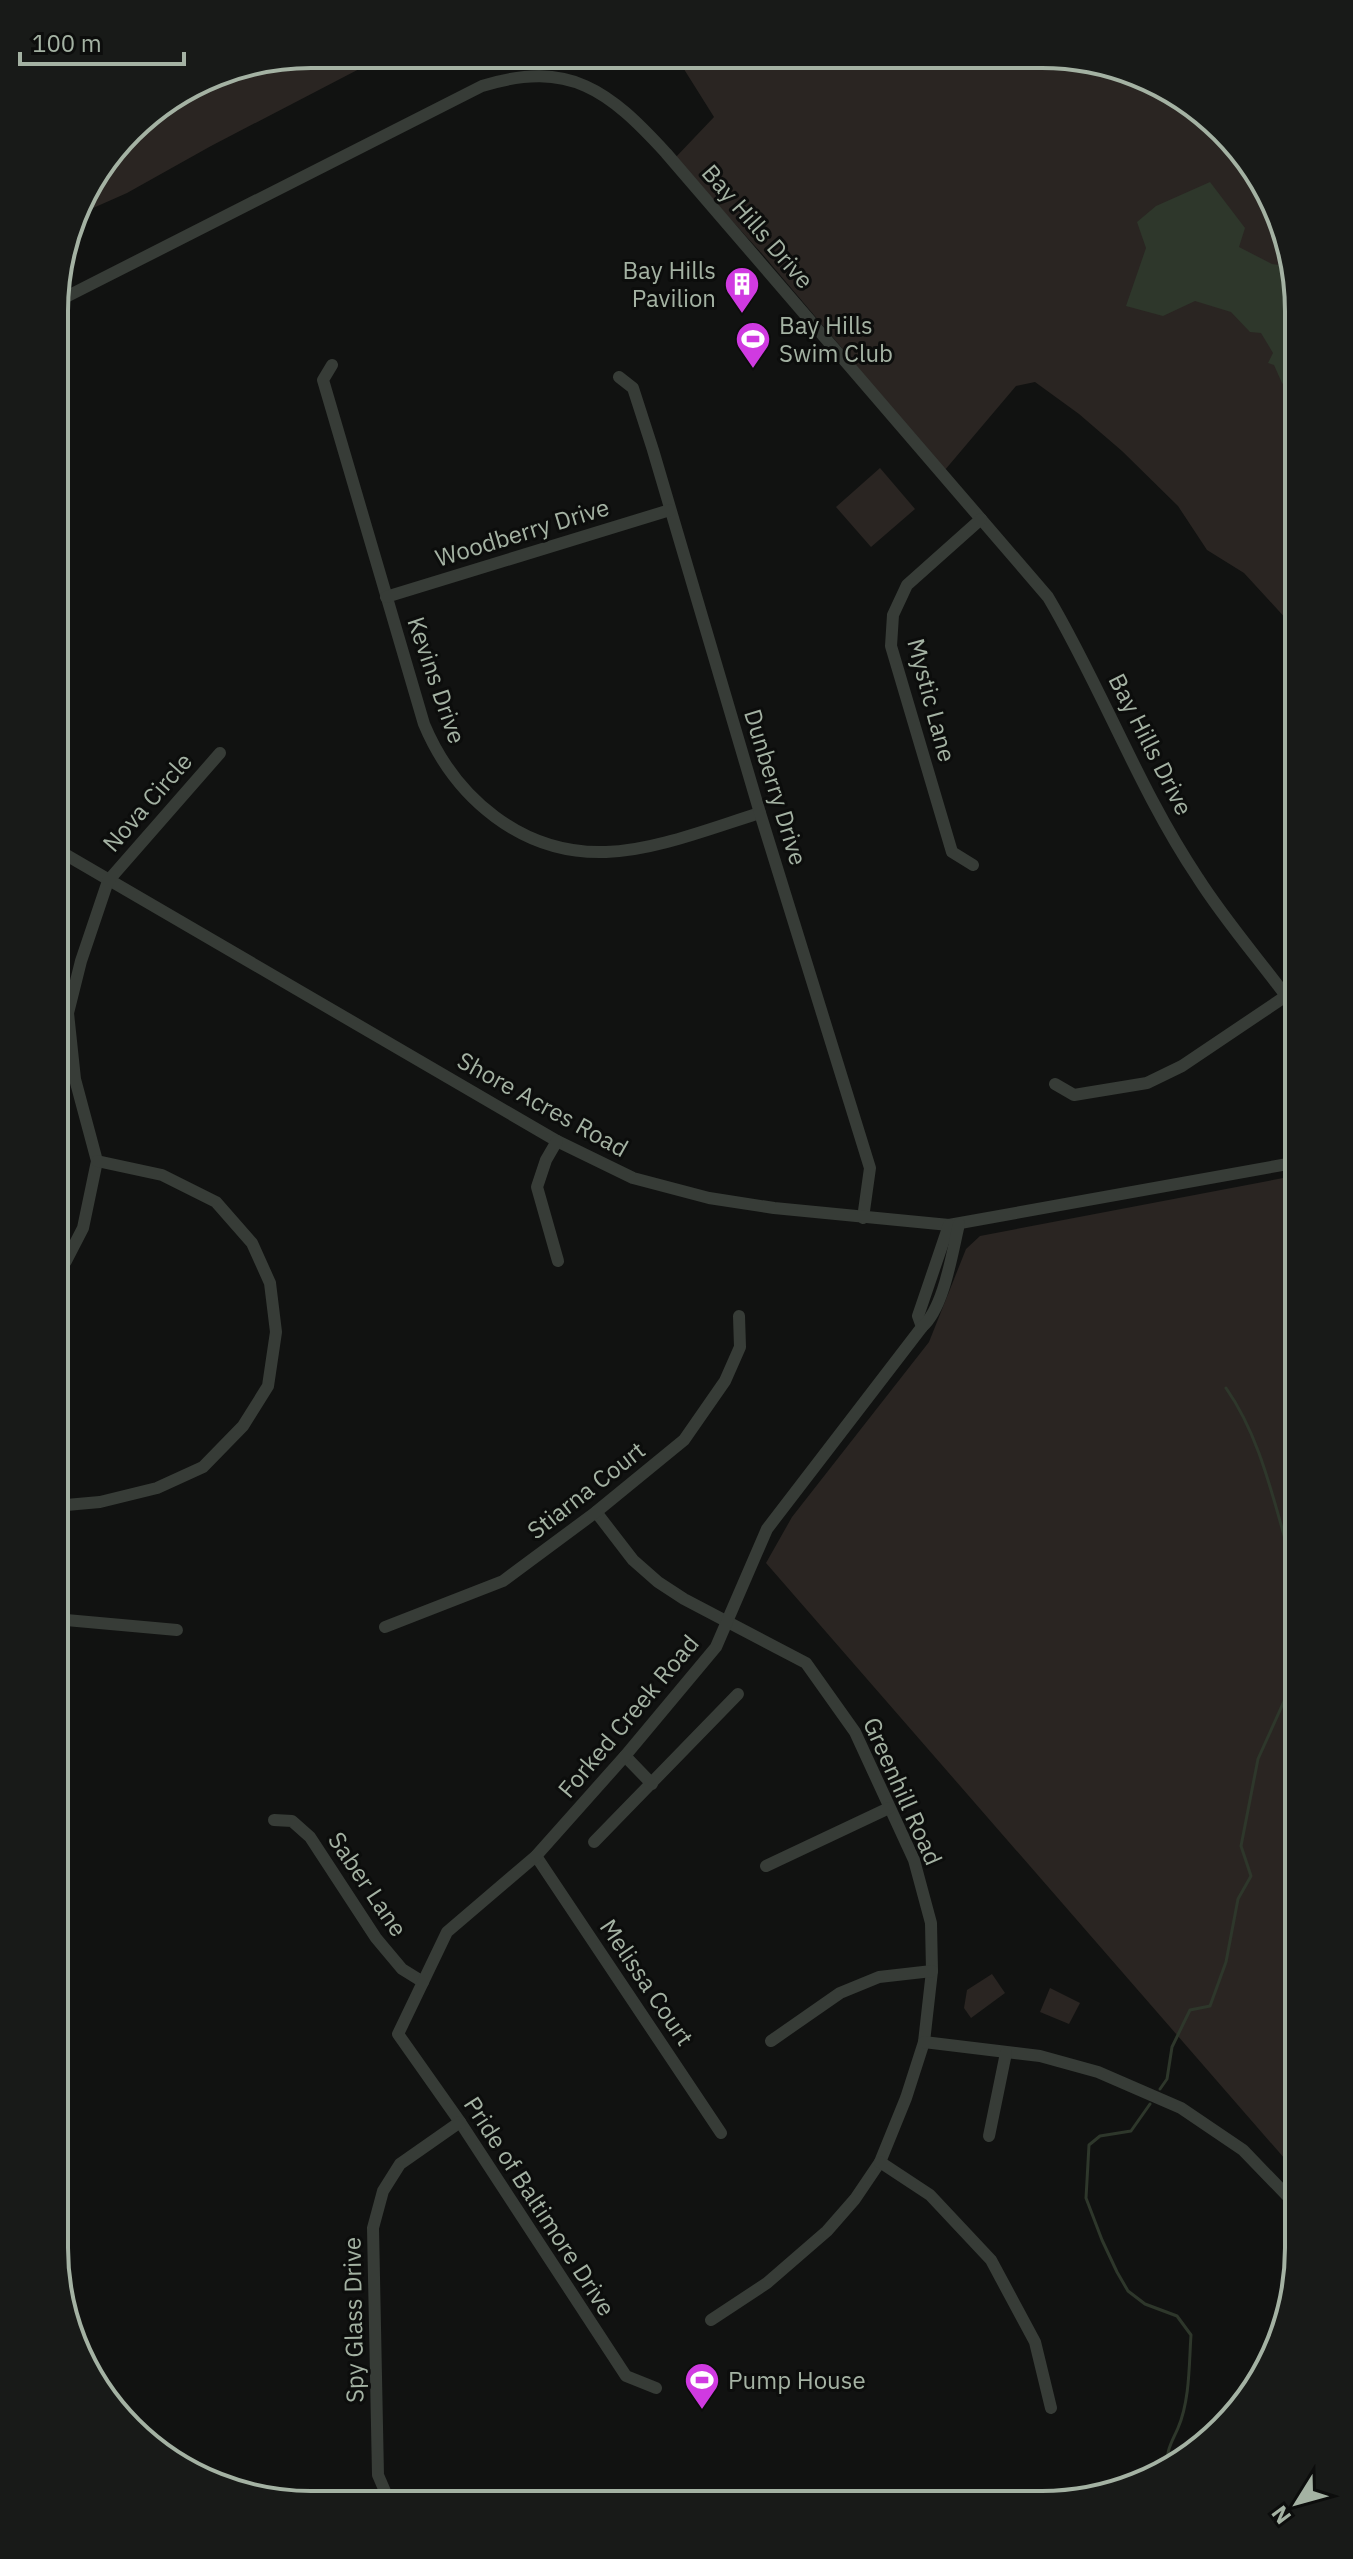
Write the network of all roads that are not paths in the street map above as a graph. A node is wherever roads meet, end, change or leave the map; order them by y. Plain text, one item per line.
1 (69, 295) edge
2 (332, 365) dead end
3 (619, 377) dead end
4 (670, 510) junction
5 (981, 519) junction
6 (386, 597) junction
7 (220, 753) dead end
8 (760, 813) junction
9 (68, 856) edge
10 (973, 865) dead end
11 (108, 881) junction
12 (1285, 991) edge
13 (1285, 1008) edge
14 (1055, 1084) dead end
15 (557, 1141) junction
16 (97, 1161) junction
17 (1285, 1165) edge
18 (863, 1218) junction
19 (954, 1225) junction
20 (68, 1257) edge
21 (558, 1261) dead end
22 (739, 1316) dead end
23 (68, 1505) edge
24 (596, 1512) junction
25 (68, 1620) edge
26 (727, 1621) junction
27 (385, 1627) dead end
28 (177, 1630) dead end
29 (738, 1694) dead end
30 (625, 1756) junction
31 (652, 1784) junction
32 (889, 1808) junction
33 (274, 1820) dead end
34 (594, 1842) dead end
35 (536, 1856) junction
36 (766, 1866) dead end
37 (932, 1971) junction
38 (423, 1982) junction
39 (398, 2034) joint
40 (771, 2041) dead end
41 (924, 2042) junction
42 (1006, 2053) junction
43 (460, 2122) junction
44 (721, 2133) dead end
45 (989, 2136) dead end
46 (880, 2162) junction
47 (1284, 2193) edge
48 (711, 2320) dead end
49 (656, 2388) dead end
50 (1051, 2408) dead end
51 (385, 2491) edge

1 - 5 street, Bay Hills Drive
2 - 6 street, Kevins Drive
3 - 4 street, Dunberry Drive
4 - 6 street, Woodberry Drive
4 - 8 street, Dunberry Drive
5 - 10 street, Mystic Lane
5 - 12 street, Bay Hills Drive
6 - 8 street, Kevins Drive
7 - 11 street, Nova Circle
8 - 18 street, Dunberry Drive
9 - 11 street, Shore Acres Road
11 - 15 street, Shore Acres Road
11 - 16 street
13 - 14 street
15 - 18 street, Shore Acres Road
15 - 21 street
16 - 20 street
16 - 23 street
17 - 19 street, Shore Acres Road
18 - 19 street, Shore Acres Road
19 - 26 street, Forked Creek Road
22 - 24 street, Stiarna Court
24 - 26 street, Greenhill Road
24 - 27 street, Stiarna Court
25 - 28 street
26 - 30 street, Forked Creek Road
26 - 32 street, Greenhill Road
29 - 31 street
30 - 31 street
30 - 35 street, Forked Creek Road
31 - 34 street
32 - 36 street
32 - 37 street, Greenhill Road
33 - 38 street, Saber Lane
35 - 38 street, Forked Creek Road
35 - 44 street, Melissa Court
37 - 40 street
37 - 41 street, Greenhill Road
38 - 39 street, Forked Creek Road
39 - 43 street, Pride of Baltimore Drive
41 - 42 street
41 - 46 street, Greenhill Road
42 - 45 street
42 - 47 street
43 - 49 street, Pride of Baltimore Drive
43 - 51 street, Spy Glass Drive
46 - 48 street, Greenhill Road
46 - 50 street

